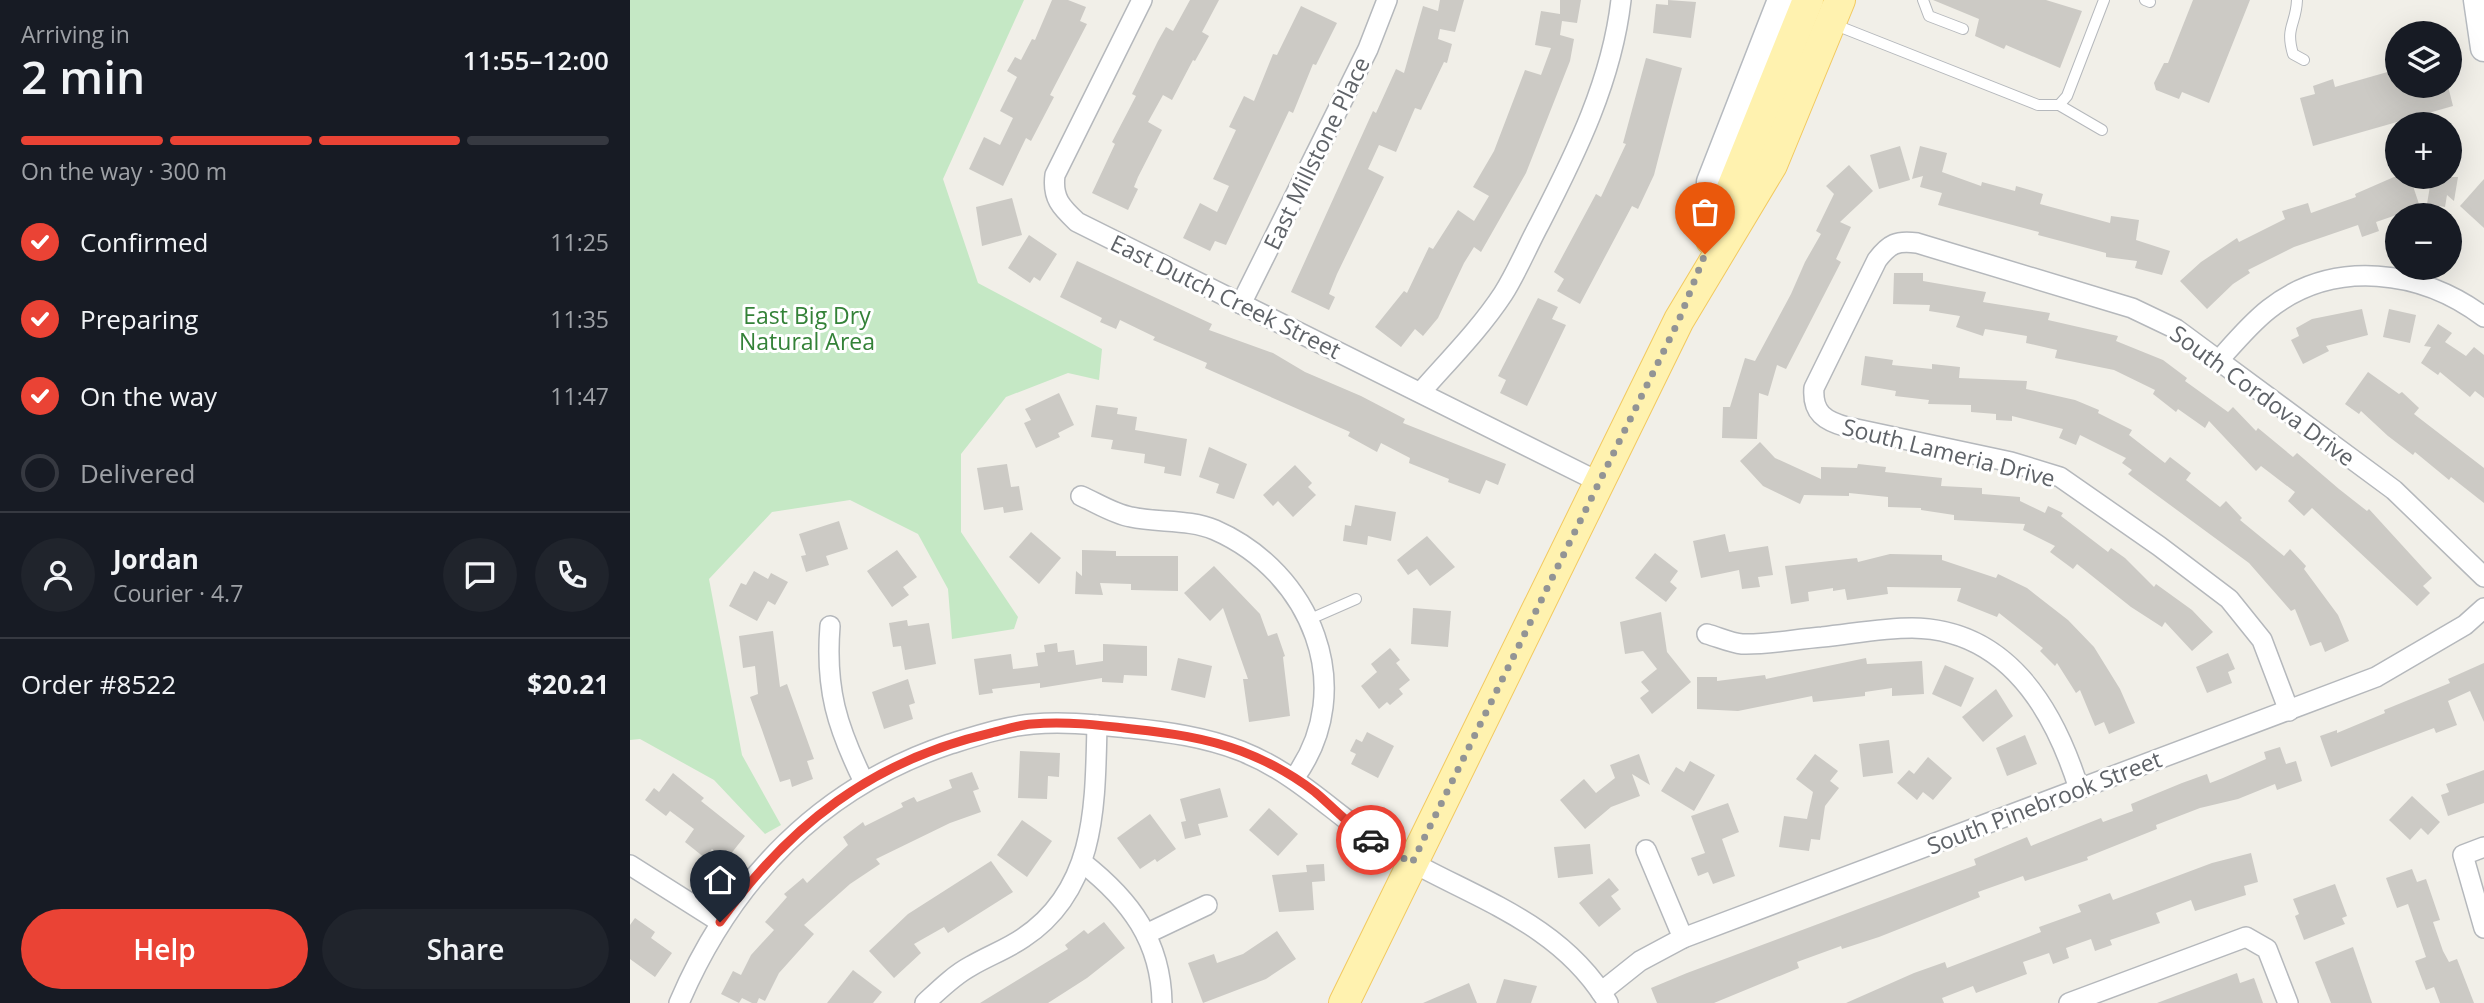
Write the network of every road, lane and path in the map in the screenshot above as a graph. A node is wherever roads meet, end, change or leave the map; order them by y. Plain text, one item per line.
1 (1142, 0) edge
2 (1387, 0) edge
3 (1621, 0) edge
4 (1781, 0) edge
5 (1808, 0) edge
6 (1923, 0) edge
7 (2104, 0) edge
8 (2297, 0) edge
9 (2477, 0) edge
10 (1831, 8) edge
11 (1963, 29) dead end
12 (2484, 48) edge
13 (2304, 60) dead end
14 (2059, 106) junction
15 (2102, 130) dead end
16 (1714, 232) junction
17 (1241, 304) junction
18 (2484, 317) edge
19 (1847, 319) joint
20 (1679, 320) junction
21 (2220, 359) junction
22 (1421, 392) junction
23 (1600, 482) junction
24 (1082, 496) dead end
25 (2484, 577) edge
26 (1356, 599) dead end
27 (2484, 608) edge
28 (1308, 620) junction
29 (830, 626) dead end
30 (1707, 634) dead end
31 (2289, 711) junction
32 (1097, 724) junction
33 (1295, 777) junction
34 (864, 782) junction
35 (2079, 789) junction
36 (2484, 847) edge
37 (1646, 850) dead end
38 (1083, 863) junction
39 (1412, 863) junction
40 (630, 865) edge
41 (1207, 905) dead end
42 (720, 922) junction
43 (2484, 928) edge
44 (1146, 934) junction
45 (1683, 938) junction
46 (1605, 997) edge
47 (679, 1003) edge
48 (925, 1003) edge
49 (1162, 1003) edge
50 (1344, 1003) edge
51 (2069, 1003) edge
52 (2288, 1003) edge

1 - 17 street, East Dutch Creek Street
2 - 17 street, East Millstone Place
3 - 22 street
4 - 16 main road
5 - 16 main road
6 - 11 lane
7 - 14 lane
8 - 13 lane
9 - 12 main road
10 - 14 lane
10 - 20 main road
14 - 15 lane
16 - 20 main road
17 - 22 street, East Dutch Creek Street
18 - 21 street
19 - 21 street, South Cordova Drive
19 - 31 street, South Lameria Drive
20 - 23 main road
21 - 25 street, South Cordova Drive
22 - 23 street, East Dutch Creek Street
23 - 39 main road
24 - 28 street
26 - 28 lane
27 - 31 street, South Pinebrook Street
28 - 33 street
29 - 34 street
30 - 35 street
31 - 35 street, South Pinebrook Street
32 - 33 street
32 - 34 street
32 - 38 street
33 - 39 street
34 - 42 street
35 - 45 street, South Pinebrook Street
36 - 43 street
37 - 45 street
38 - 44 street
38 - 48 street
39 - 46 street
39 - 50 main road
40 - 42 street
41 - 44 street
42 - 47 street
44 - 49 street
45 - 46 street, South Pinebrook Street
51 - 52 street

